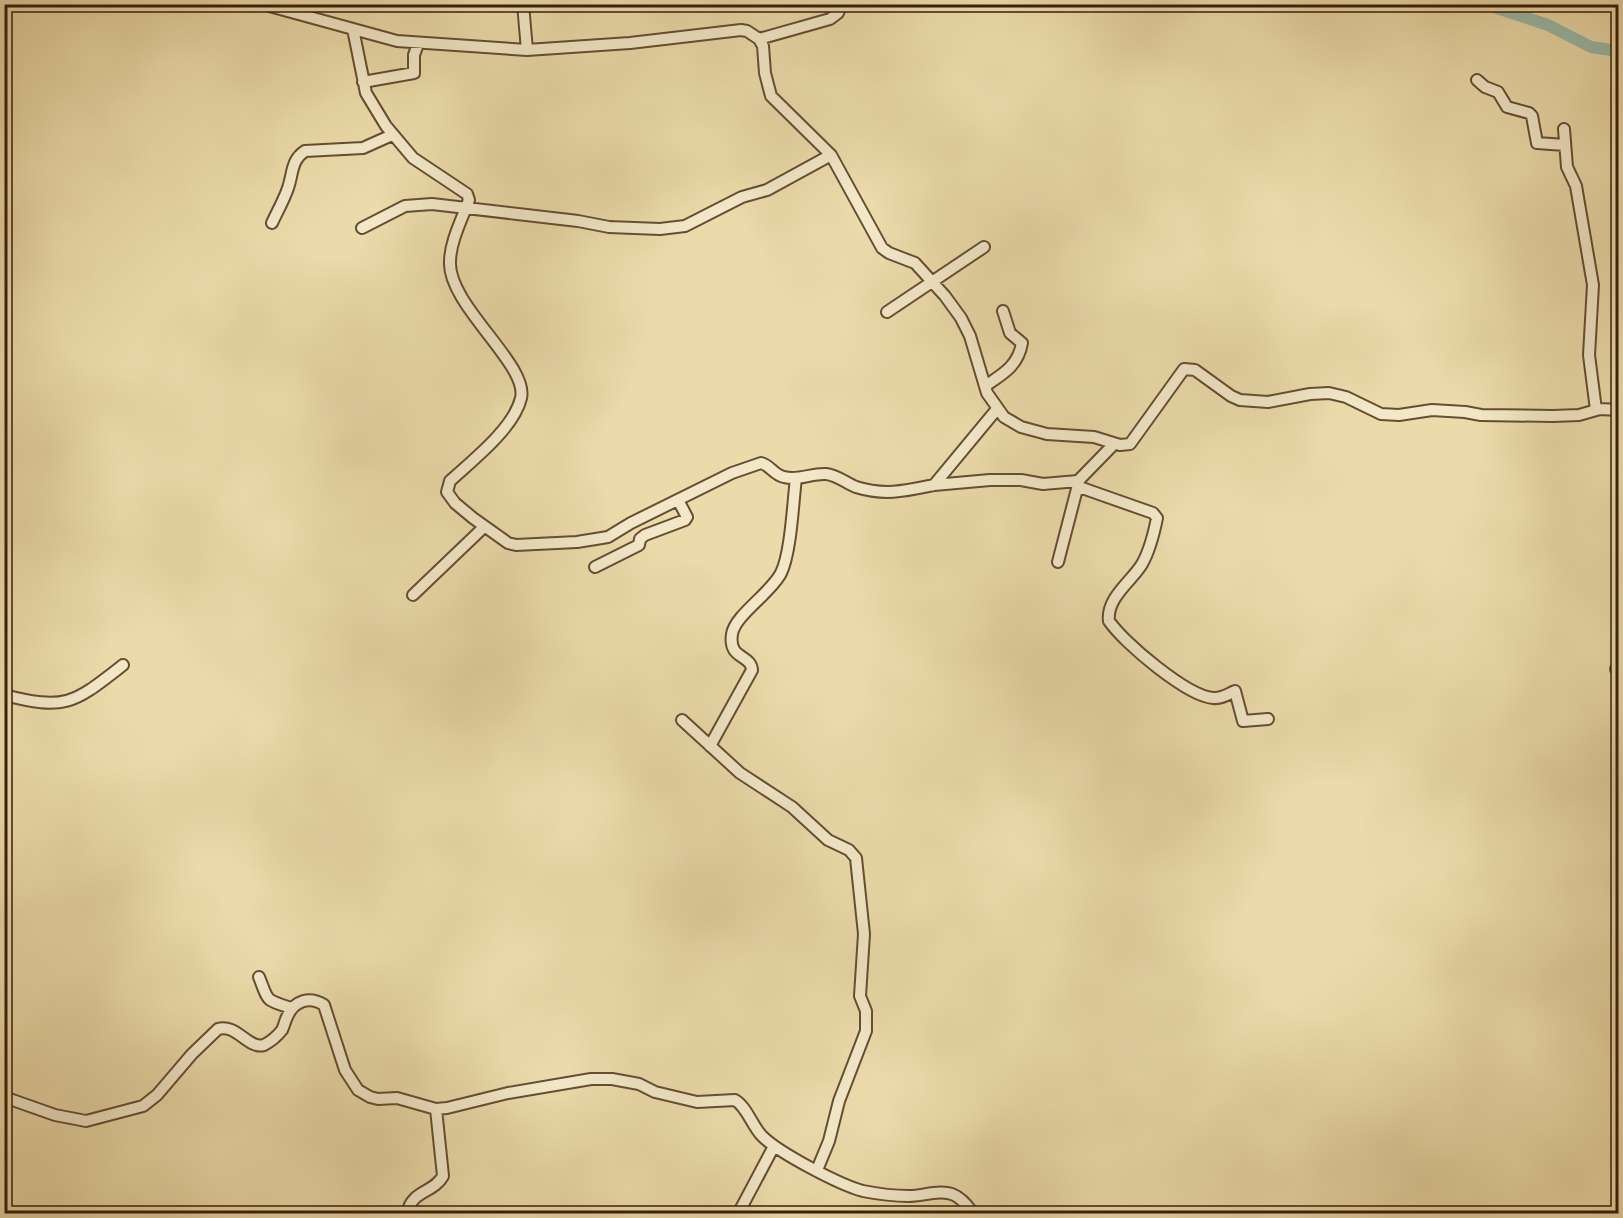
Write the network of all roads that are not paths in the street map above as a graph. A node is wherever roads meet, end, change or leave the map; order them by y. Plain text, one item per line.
1 (262, 4) edge
2 (523, 4) edge
3 (842, 4) edge
4 (353, 29) junction
5 (759, 39) junction
6 (418, 44) junction
7 (527, 50) junction
8 (1477, 80) dead end
9 (363, 82) junction
10 (1564, 129) dead end
11 (392, 135) junction
12 (1565, 145) junction
13 (831, 155) junction
14 (466, 208) junction
15 (272, 223) dead end
16 (362, 228) dead end
17 (984, 247) dead end
18 (933, 280) junction
19 (1003, 311) dead end
20 (887, 312) dead end
21 (985, 386) junction
22 (997, 409) junction
23 (1596, 410) junction
24 (1618, 410) edge
25 (1114, 444) junction
26 (796, 478) junction
27 (1078, 483) junction
28 (934, 485) junction
29 (678, 500) junction
30 (484, 527) junction
31 (1058, 562) dead end
32 (596, 567) dead end
33 (413, 594) dead end
34 (123, 665) dead end
35 (4, 695) edge
36 (1268, 719) dead end
37 (682, 720) dead end
38 (710, 746) junction
39 (259, 977) dead end
40 (291, 1008) junction
41 (4, 1097) edge
42 (435, 1108) junction
43 (774, 1146) junction
44 (817, 1170) junction
45 (407, 1214) edge
46 (738, 1214) edge
47 (974, 1214) edge

1 - 4 street
2 - 7 street
3 - 5 street
4 - 6 street
4 - 9 street
5 - 7 street
5 - 13 street
6 - 7 street
6 - 9 street
8 - 12 street
9 - 11 street
10 - 12 street
11 - 14 street
11 - 15 street
12 - 23 street
13 - 14 street
13 - 18 street
14 - 16 street
14 - 30 street
17 - 18 street
18 - 20 street
18 - 21 street
19 - 21 street
21 - 22 street
22 - 25 street
22 - 28 street
23 - 24 street
23 - 25 street
25 - 27 street
26 - 28 street
26 - 29 street
26 - 38 street
27 - 28 street
27 - 31 street
27 - 36 street
29 - 30 street
29 - 32 street
30 - 33 street
34 - 35 street
37 - 38 street
38 - 44 street
39 - 40 street
40 - 41 street
40 - 42 street
42 - 43 street
42 - 45 street
43 - 44 street
43 - 46 street
44 - 47 street

